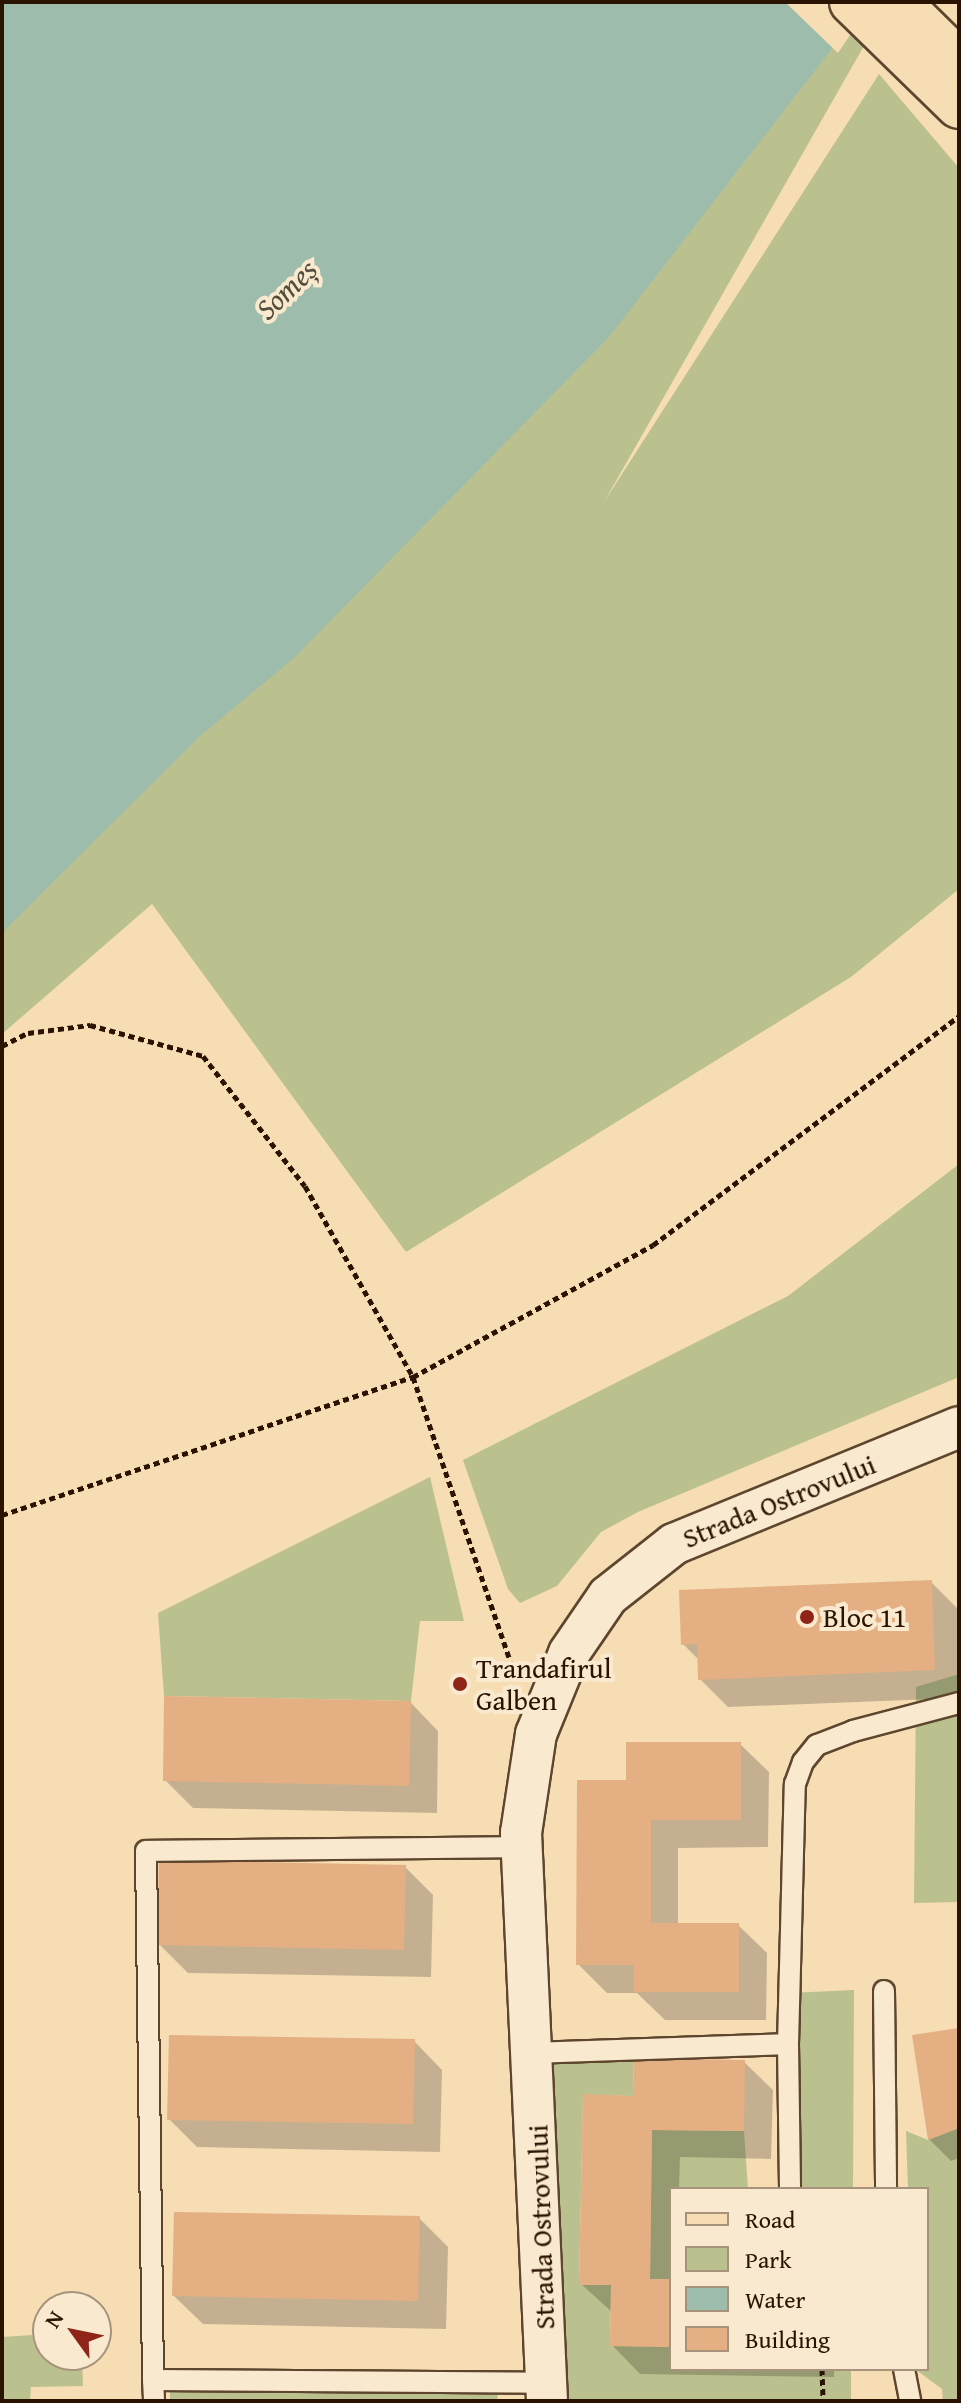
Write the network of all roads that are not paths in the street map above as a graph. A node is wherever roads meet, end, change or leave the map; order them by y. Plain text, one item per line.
1 (852, 2) edge
2 (898, 2) edge
3 (959, 62) edge
4 (959, 106) edge
5 (959, 1427) edge
6 (959, 1703) edge
7 (522, 1847) junction
8 (884, 1991) dead end
9 (788, 2044) junction
10 (534, 2053) junction
11 (790, 2187) edge
12 (886, 2187) edge
13 (904, 2371) edge
14 (153, 2391) edge
15 (547, 2392) edge
16 (910, 2401) edge

1 - 4 main road
2 - 3 main road
5 - 7 street, Strada Ostrovului
6 - 9 lane
7 - 10 street, Strada Ostrovului
7 - 14 lane
8 - 12 lane
9 - 10 lane
9 - 11 lane
10 - 15 street, Strada Ostrovului
13 - 16 lane
14 - 15 lane

